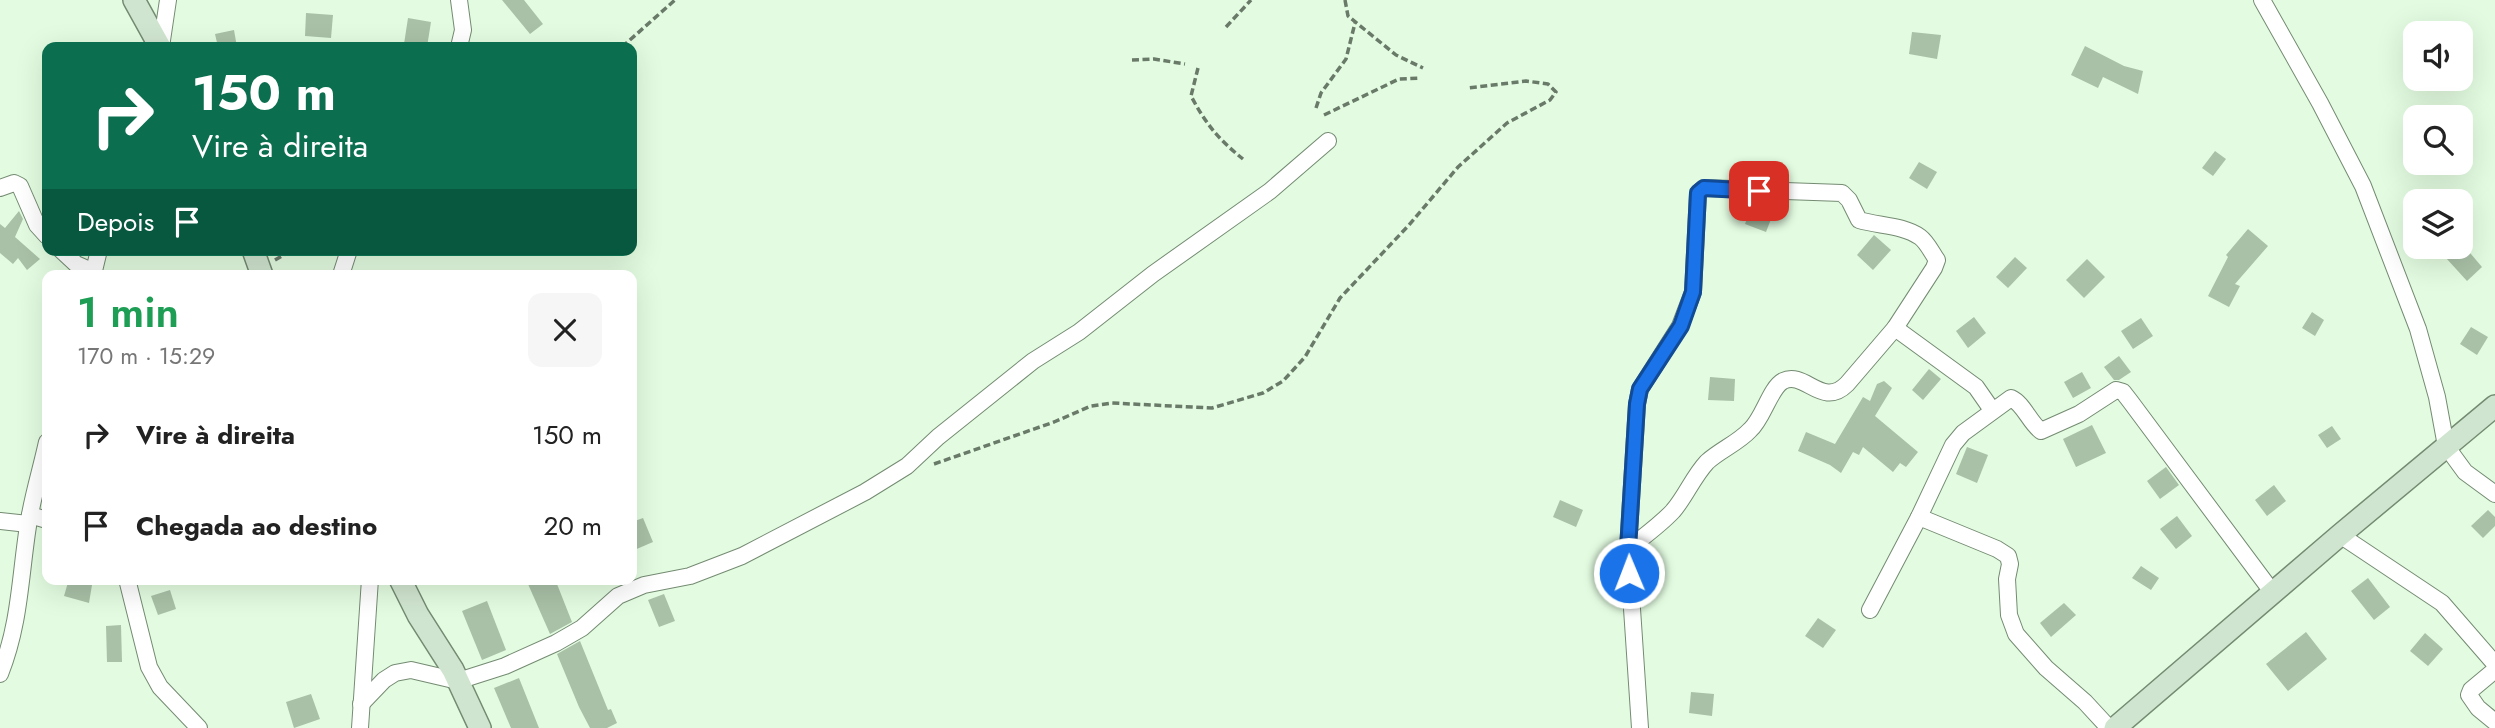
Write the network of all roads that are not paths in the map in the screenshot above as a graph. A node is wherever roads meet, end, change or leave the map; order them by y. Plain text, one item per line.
1 (135, 0) edge
2 (168, 0) edge
3 (459, 0) edge
4 (2265, 1) edge
5 (158, 42) edge
6 (162, 42) edge
7 (460, 42) edge
8 (1328, 141) dead end
9 (0, 188) edge
10 (42, 230) edge
11 (67, 256) edge
12 (87, 270) edge
13 (1895, 328) junction
14 (2495, 406) edge
15 (1992, 410) junction
16 (2446, 446) junction
17 (42, 463) edge
18 (2495, 494) edge
19 (1919, 517) junction
20 (29, 519) junction
21 (42, 520) edge
22 (0, 522) edge
23 (2340, 535) junction
24 (1628, 549) junction
25 (128, 585) edge
26 (370, 585) edge
27 (403, 585) edge
28 (2273, 593) junction
29 (1870, 610) dead end
30 (2495, 664) edge
31 (2495, 670) edge
32 (0, 674) edge
33 (458, 681) junction
34 (361, 704) junction
35 (2495, 722) edge
36 (199, 728) edge
37 (360, 728) edge
38 (480, 728) edge
39 (1640, 728) edge
40 (2109, 728) edge
41 (2115, 728) edge

1 - 5 street
2 - 6 street
3 - 7 street
4 - 16 street
8 - 33 street
9 - 10 street
11 - 12 street
13 - 15 street
13 - 24 street
13 - 24 street
14 - 16 street
15 - 19 street
15 - 28 street
16 - 18 street
16 - 23 street
17 - 20 street
19 - 29 street
19 - 40 street
20 - 21 street
20 - 22 street
20 - 32 street
23 - 28 street
23 - 30 street
24 - 39 street
25 - 36 street
26 - 34 street
27 - 33 street
28 - 41 street
31 - 35 street
33 - 34 street
33 - 38 street
34 - 37 street

